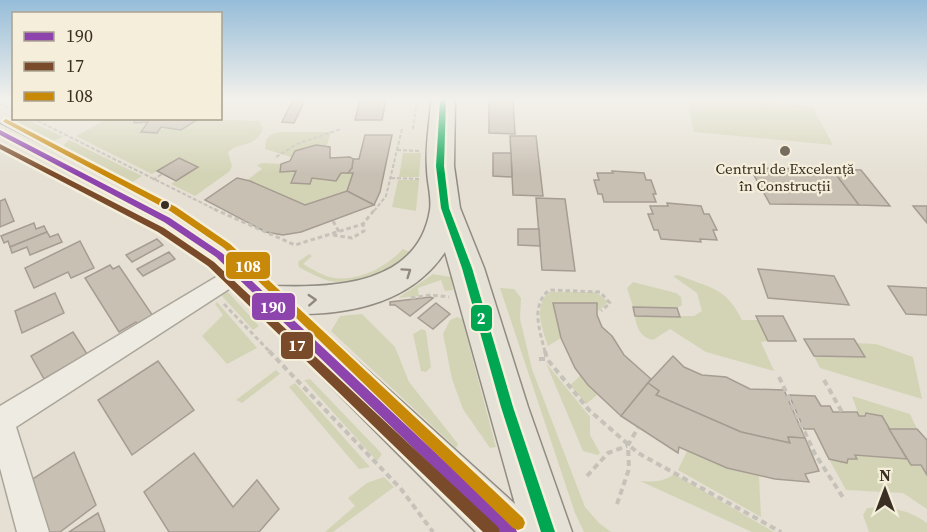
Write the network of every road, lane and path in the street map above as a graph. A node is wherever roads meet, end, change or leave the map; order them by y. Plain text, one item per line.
1 (45, 125) edge
2 (414, 125) edge
3 (442, 125) edge
4 (341, 129) dead end
5 (402, 129) dead end
6 (413, 129) dead end
7 (0, 132) edge
8 (397, 150) junction
9 (425, 151) dead end
10 (276, 157) dead end
11 (162, 174) dead end
12 (391, 178) junction
13 (153, 180) junction
14 (434, 193) junction
15 (333, 221) dead end
16 (363, 224) junction
17 (339, 232) junction
18 (362, 232) junction
19 (332, 234) junction
20 (369, 235) dead end
21 (238, 272) junction
22 (455, 297) dead end
23 (410, 298) dead end
24 (269, 300) junction
25 (601, 311) dead end
26 (539, 359) dead end
27 (547, 359) junction
28 (277, 361) dead end
29 (779, 377) dead end
30 (824, 380) dead end
31 (842, 412) dead end
32 (0, 420) edge
33 (638, 428) dead end
34 (628, 445) junction
35 (587, 477) dead end
36 (844, 499) dead end
37 (617, 504) dead end
38 (33, 532) edge
39 (433, 532) edge
40 (510, 532) edge
41 (548, 532) edge
42 (780, 532) edge

1 - 13 path
2 - 6 path
3 - 14 main road
4 - 10 path
5 - 8 path
7 - 21 main road
8 - 9 path
8 - 12 path
11 - 13 path
12 - 14 path
12 - 16 path
13 - 19 path
24 -> 14 main road
14 - 41 main road
15 - 17 path
16 - 17 path
16 - 18 path
17 - 19 path
18 - 19 path
18 - 20 path
21 - 24 main road
21 - 32 street
22 - 23 path
24 - 40 main road
25 - 27 path
26 - 27 path
27 - 34 path
28 - 39 path
29 - 36 path
30 - 31 path
32 - 38 street
33 - 34 path
34 - 35 path
34 - 37 path
34 - 42 path

